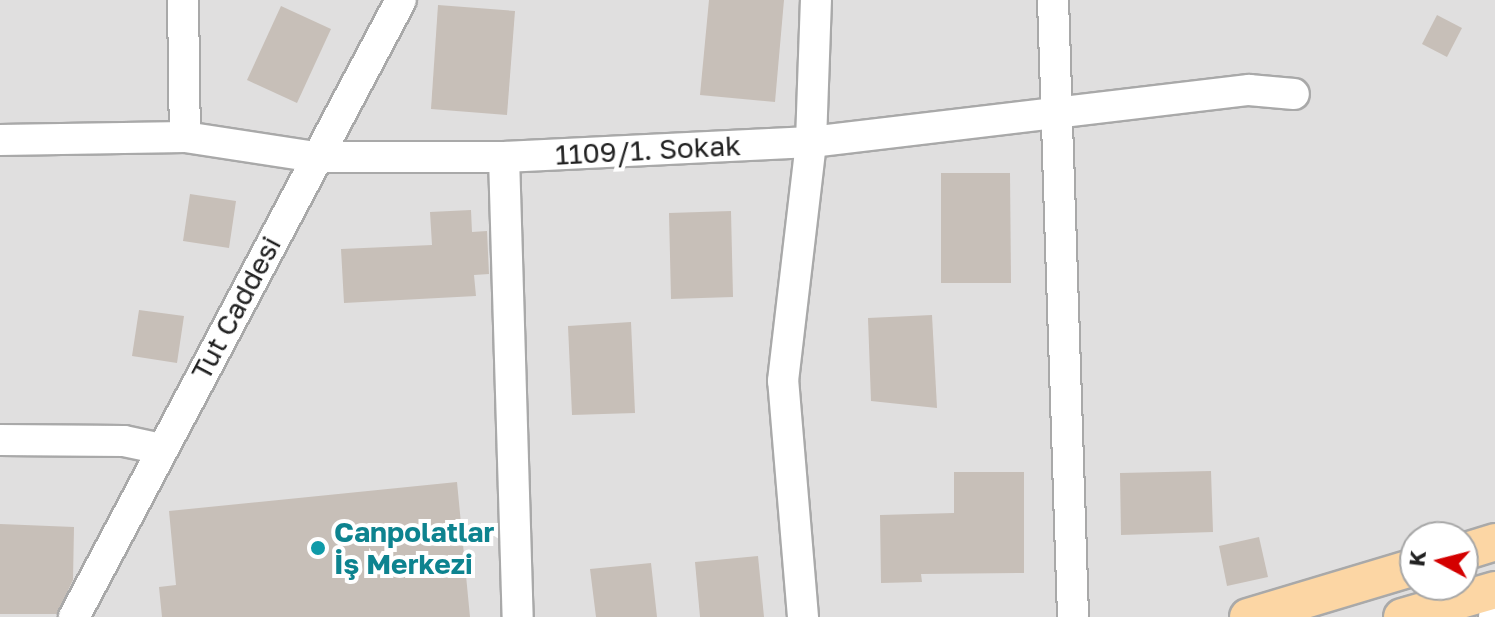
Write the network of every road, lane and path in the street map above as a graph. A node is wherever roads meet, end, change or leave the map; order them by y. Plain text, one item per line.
1 (183, 0) edge
2 (401, 0) edge
3 (816, 0) edge
4 (1053, 0) edge
5 (1294, 94) dead end
6 (1058, 113) junction
7 (185, 137) junction
8 (0, 140) edge
9 (811, 142) junction
10 (315, 157) junction
11 (504, 157) junction
12 (0, 440) edge
13 (162, 449) junction
14 (1399, 572) edge
15 (1495, 590) edge
16 (74, 617) edge
17 (518, 617) edge
18 (803, 617) edge
19 (1073, 617) edge
20 (1248, 617) edge
21 (1402, 617) edge

1 - 7 street
2 - 10 street, Tut Caddesi
3 - 9 street
4 - 6 street
5 - 6 street, 1109/1. Sokak
6 - 9 street, 1109/1. Sokak
6 - 19 street
7 - 8 street, 1109/1. Sokak
7 - 10 street, 1109/1. Sokak
9 - 11 street, 1109/1. Sokak
9 - 18 street
10 - 11 street, 1109/1. Sokak
10 - 13 street, Tut Caddesi
11 - 17 street
12 - 13 street
13 - 16 street, Tut Caddesi
14 - 20 main road
15 - 21 main road

